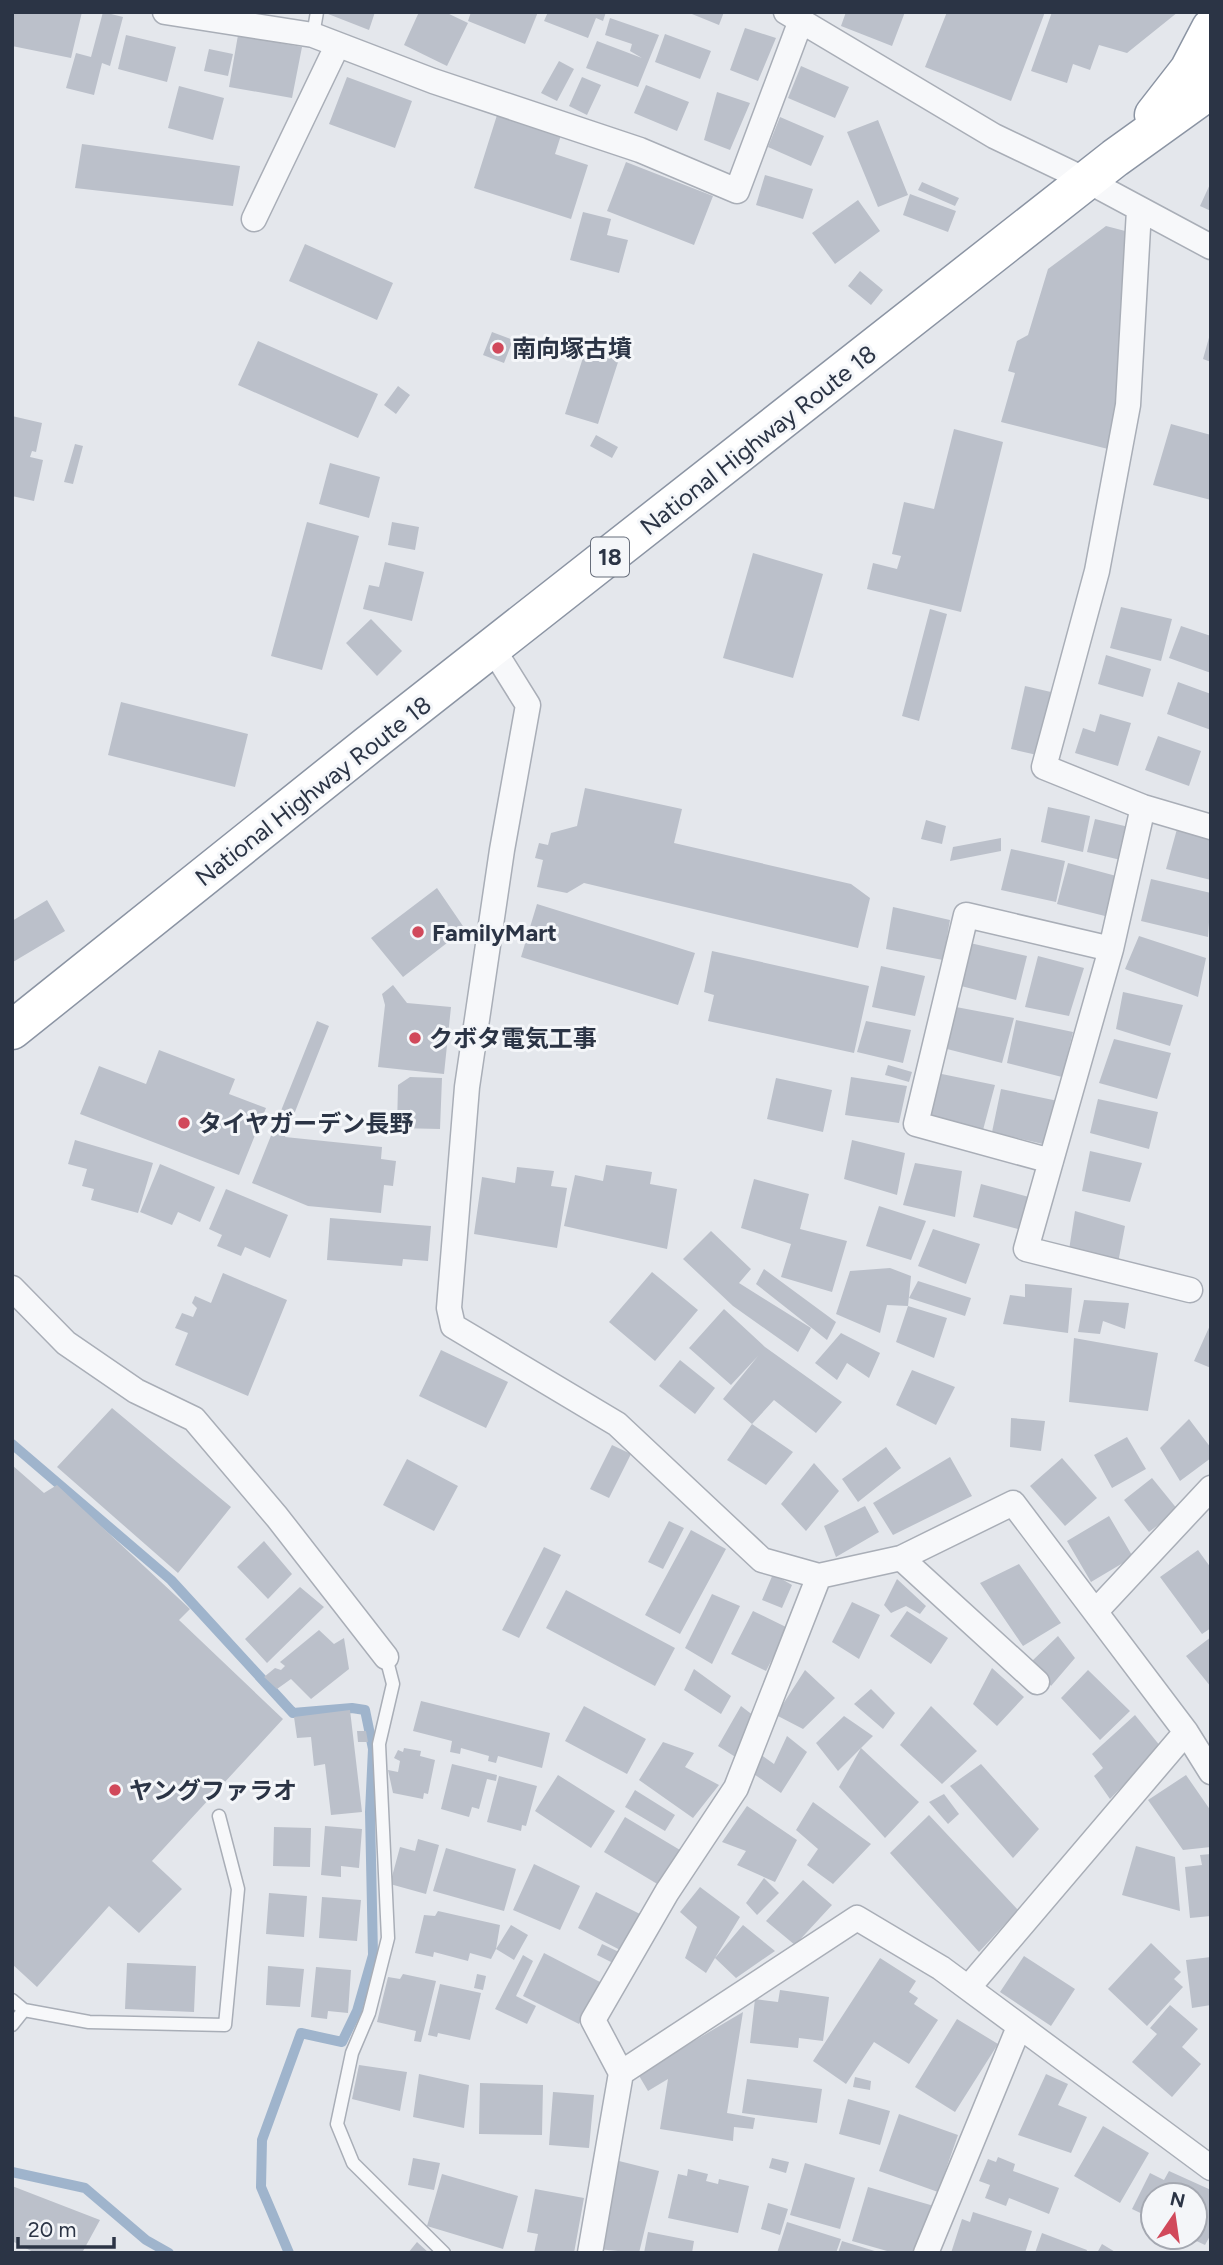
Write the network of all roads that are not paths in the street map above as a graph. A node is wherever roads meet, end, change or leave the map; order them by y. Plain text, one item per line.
1 (165, 12) edge
2 (793, 18) edge
3 (315, 23) edge
4 (1211, 28) edge
5 (337, 46) junction
6 (1211, 89) edge
7 (1101, 169) junction
8 (1139, 210) junction
9 (254, 219) dead end
10 (1211, 247) edge
11 (492, 649) junction
12 (1143, 807) junction
13 (1211, 827) edge
14 (1111, 949) junction
15 (12, 1030) edge
16 (1051, 1161) junction
17 (12, 1288) edge
18 (1190, 1290) dead end
19 (1211, 1488) edge
20 (901, 1558) junction
21 (819, 1576) junction
22 (1096, 1611) junction
23 (386, 1657) joint
24 (1037, 1682) dead end
25 (1186, 1732) junction
26 (1211, 1772) edge
27 (219, 1816) dead end
28 (968, 1988) junction
29 (12, 2000) edge
30 (24, 2010) junction
31 (12, 2025) edge
32 (1018, 2027) junction
33 (621, 2073) junction
34 (1207, 2159) edge
35 (444, 2253) edge
36 (590, 2253) edge
37 (926, 2253) edge

1 - 3 street
2 - 5 street
2 - 7 street
3 - 5 street
4 - 7 highway
5 - 9 street
6 - 7 highway, National Highway Route 18 / 18
7 - 8 street
7 - 11 highway, National Highway Route 18 / 18
8 - 10 street
8 - 12 street
11 - 15 highway, National Highway Route 18 / 18
11 - 21 street
12 - 13 street
12 - 14 street
14 - 16 street
14 - 16 street
16 - 18 street
17 - 23 street
19 - 22 street
20 - 21 street
20 - 22 street
20 - 24 street
21 - 33 street
22 - 25 street
23 - 35 lane
25 - 26 street
25 - 28 street
27 - 30 lane
28 - 32 street
28 - 33 street
29 - 30 lane
30 - 31 lane
32 - 34 street
32 - 37 street
33 - 36 street

